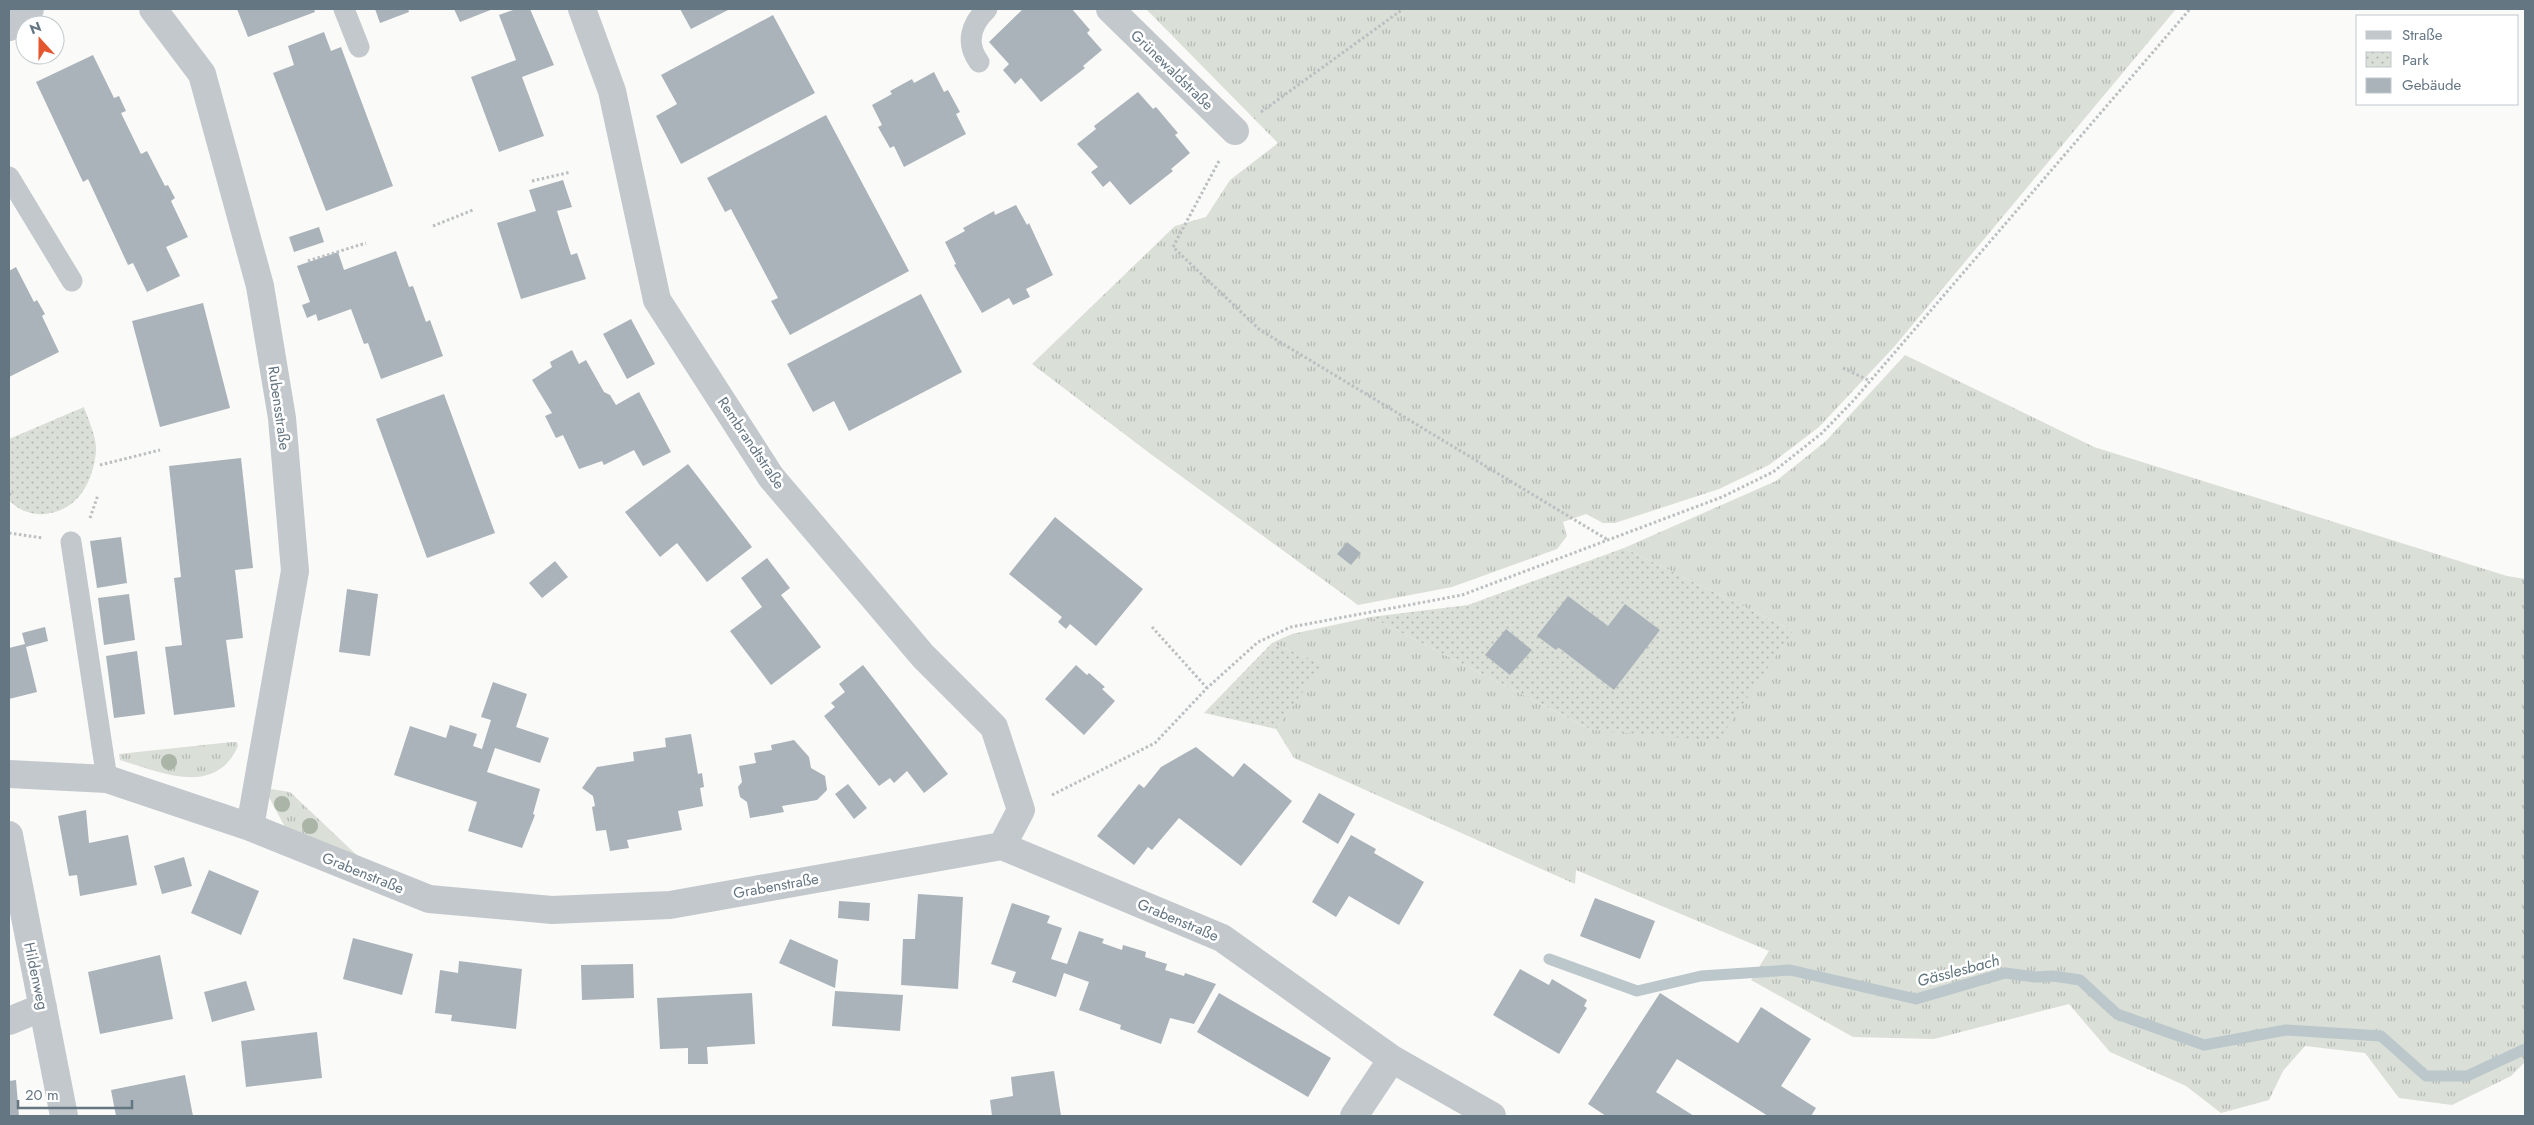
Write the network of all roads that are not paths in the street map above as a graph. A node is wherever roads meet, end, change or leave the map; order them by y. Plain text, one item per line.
1 (30, 9) edge
2 (153, 9) edge
3 (344, 9) edge
4 (582, 9) edge
5 (987, 9) edge
6 (1110, 9) edge
7 (9, 27) edge
8 (359, 47) dead end
9 (979, 62) dead end
10 (1235, 131) road end
11 (9, 177) edge
12 (72, 281) dead end
13 (71, 542) dead end
14 (9, 774) edge
15 (107, 779) junction
16 (250, 827) junction
17 (9, 835) edge
18 (1002, 846) junction
19 (43, 1007) junction
20 (9, 1021) edge
21 (1392, 1059) junction
22 (64, 1116) edge
23 (1354, 1116) edge
24 (1492, 1116) edge

1 - 7 street
2 - 16 street, Rubensstraße
3 - 8 lane
4 - 18 street, Rembrandtstraße
5 - 9 lane
6 - 10 street, Grünewaldstraße
11 - 12 lane
13 - 15 lane
14 - 15 street, Grabenstraße
15 - 16 street, Grabenstraße
16 - 18 street, Grabenstraße
17 - 19 street, Hildenweg
18 - 21 street, Grabenstraße
19 - 20 street
19 - 22 street, Hildenweg
21 - 23 street
21 - 24 street, Grabenstraße

